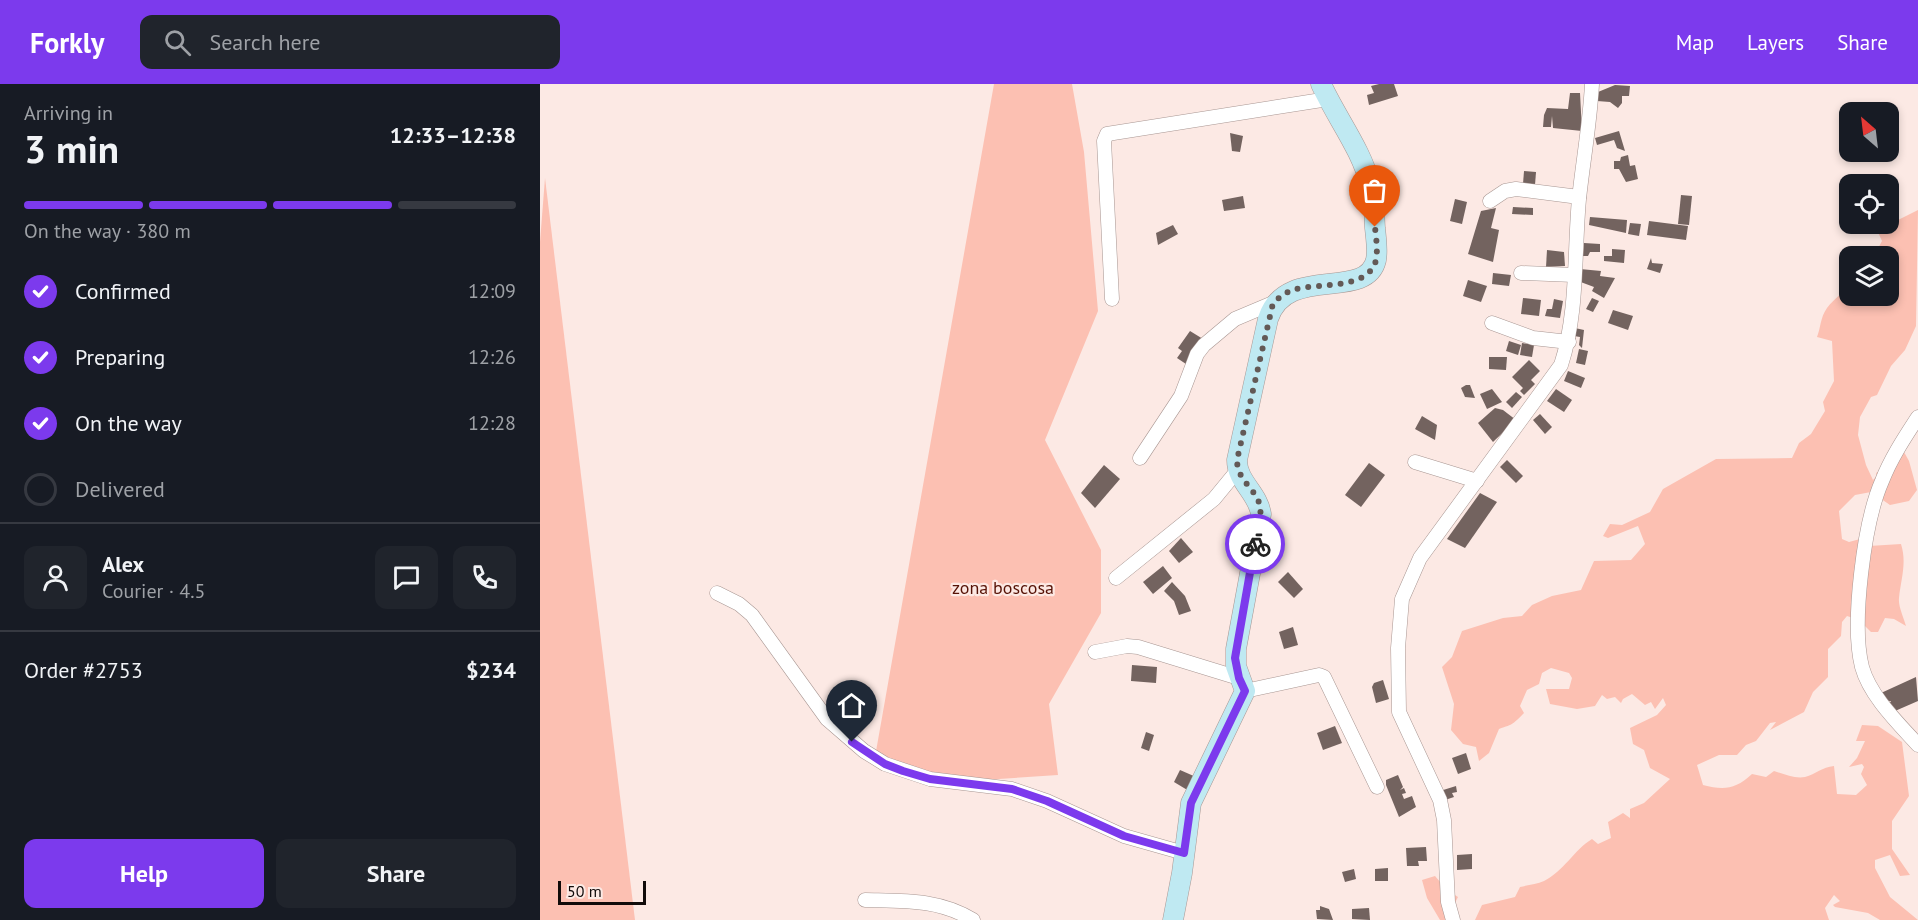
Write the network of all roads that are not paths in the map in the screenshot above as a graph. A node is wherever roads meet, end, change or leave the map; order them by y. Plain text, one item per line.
1 (1592, 84) edge
2 (1324, 91) edge
3 (1579, 197) junction
4 (1490, 201) dead end
5 (1521, 273) dead end
6 (1574, 275) junction
7 (1112, 298) dead end
8 (1273, 303) junction
9 (1492, 323) dead end
10 (1569, 342) junction
11 (1918, 417) edge
12 (1140, 458) dead end
13 (1415, 462) dead end
14 (1237, 471) junction
15 (1477, 481) junction
16 (1116, 578) dead end
17 (717, 592) dead end
18 (1095, 652) dead end
19 (1242, 685) junction
20 (1918, 745) edge
21 (1377, 787) dead end
22 (1184, 853) junction
23 (865, 900) dead end
24 (973, 920) edge
25 (1173, 920) edge
26 (1454, 920) edge

1 - 3 street
2 - 7 street
2 - 8 street
3 - 4 street
3 - 6 street
5 - 6 street
6 - 10 street
8 - 12 street
8 - 14 street
9 - 10 street
10 - 15 street
11 - 20 street
13 - 15 street
14 - 16 street
14 - 19 street
15 - 26 street
17 - 22 street
18 - 19 street
19 - 21 street
19 - 22 street
22 - 25 street
23 - 24 street

